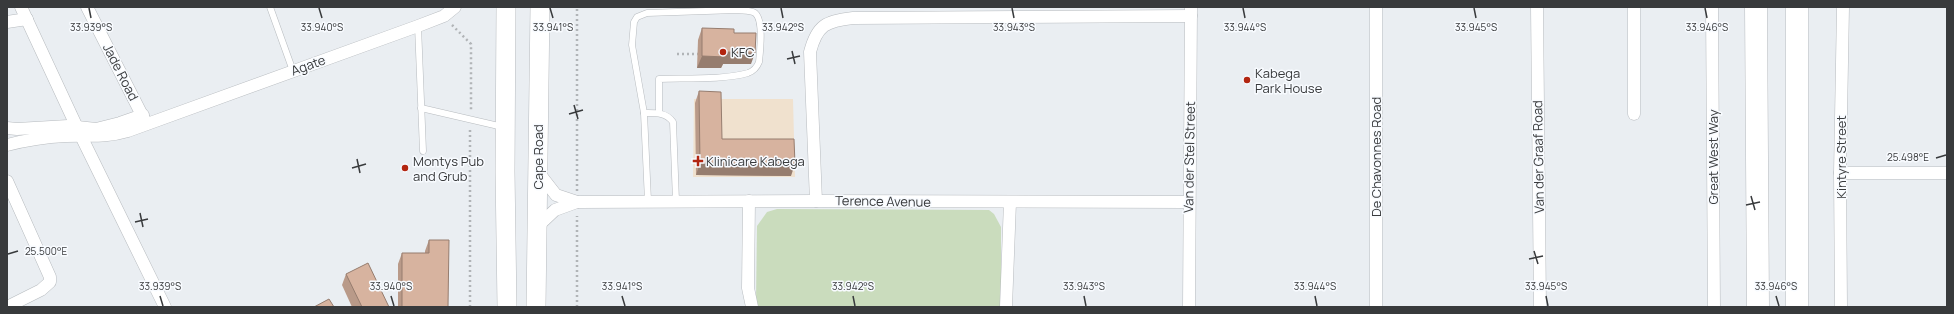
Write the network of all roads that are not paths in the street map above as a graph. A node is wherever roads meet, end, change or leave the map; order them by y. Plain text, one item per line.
1 (21, 7) edge
2 (87, 7) edge
3 (270, 7) edge
4 (455, 7) edge
5 (506, 7) edge
6 (540, 7) edge
7 (1376, 7) edge
8 (1537, 7) edge
9 (1634, 7) edge
10 (1712, 7) edge
11 (1756, 7) edge
12 (1797, 7) edge
13 (1843, 7) edge
14 (1191, 12) edge
15 (27, 19) junction
16 (7, 22) edge
17 (418, 26) junction
18 (293, 71) junction
19 (421, 108) junction
20 (644, 113) junction
21 (659, 113) junction
22 (1634, 114) dead end
23 (145, 120) junction
24 (7, 128) edge
25 (506, 128) junction
26 (79, 131) junction
27 (7, 132) edge
28 (7, 145) edge
29 (423, 151) dead end
30 (538, 171) junction
31 (1840, 172) junction
32 (1947, 172) edge
33 (7, 181) edge
34 (816, 200) junction
35 (648, 201) junction
36 (676, 201) junction
37 (749, 201) junction
38 (577, 202) junction
39 (1010, 202) junction
40 (1188, 202) junction
41 (538, 226) junction
42 (7, 307) edge
43 (165, 307) edge
44 (507, 307) edge
45 (536, 307) edge
46 (752, 307) edge
47 (1006, 307) edge
48 (1189, 307) edge
49 (1376, 307) edge
50 (1540, 307) edge
51 (1714, 307) edge
52 (1758, 307) edge
53 (1797, 307) edge
54 (1841, 307) edge

1 - 15 street
2 - 23 street, Jade Road
3 - 18 lane
4 - 17 street, Agate
5 - 25 main road
6 - 30 main road, Cape Road
7 - 49 street, De Chavonnes Road
8 - 50 street, Van der Graaf Road
9 - 22 street
10 - 51 street, Great West Way
11 - 52 highway
12 - 53 highway
13 - 31 street, Kintyre Street
14 - 34 street
14 - 40 street, Van der Stel Street
15 - 16 street
15 - 26 street
17 - 18 street, Agate
17 - 19 lane
18 - 23 street, Agate
19 - 25 lane
19 - 29 lane
20 - 21 lane
20 - 21 lane
20 - 35 lane
21 - 36 lane
23 - 26 street, Agate
24 - 26 street
25 - 44 main road
26 - 28 street
26 - 43 street
27 - 28 street
30 - 38 street, Terence Avenue
30 - 41 main road, Cape Road
31 - 32 street
31 - 54 street, Kintyre Street
33 - 42 street
34 - 37 street, Terence Avenue
34 - 39 street, Terence Avenue
35 - 36 street, Terence Avenue
35 - 38 street, Terence Avenue
36 - 37 street, Terence Avenue
37 - 46 street
38 - 41 street, Terence Avenue
39 - 40 street, Terence Avenue
39 - 47 street
40 - 48 street, Van der Stel Street
41 - 45 main road, Cape Road

